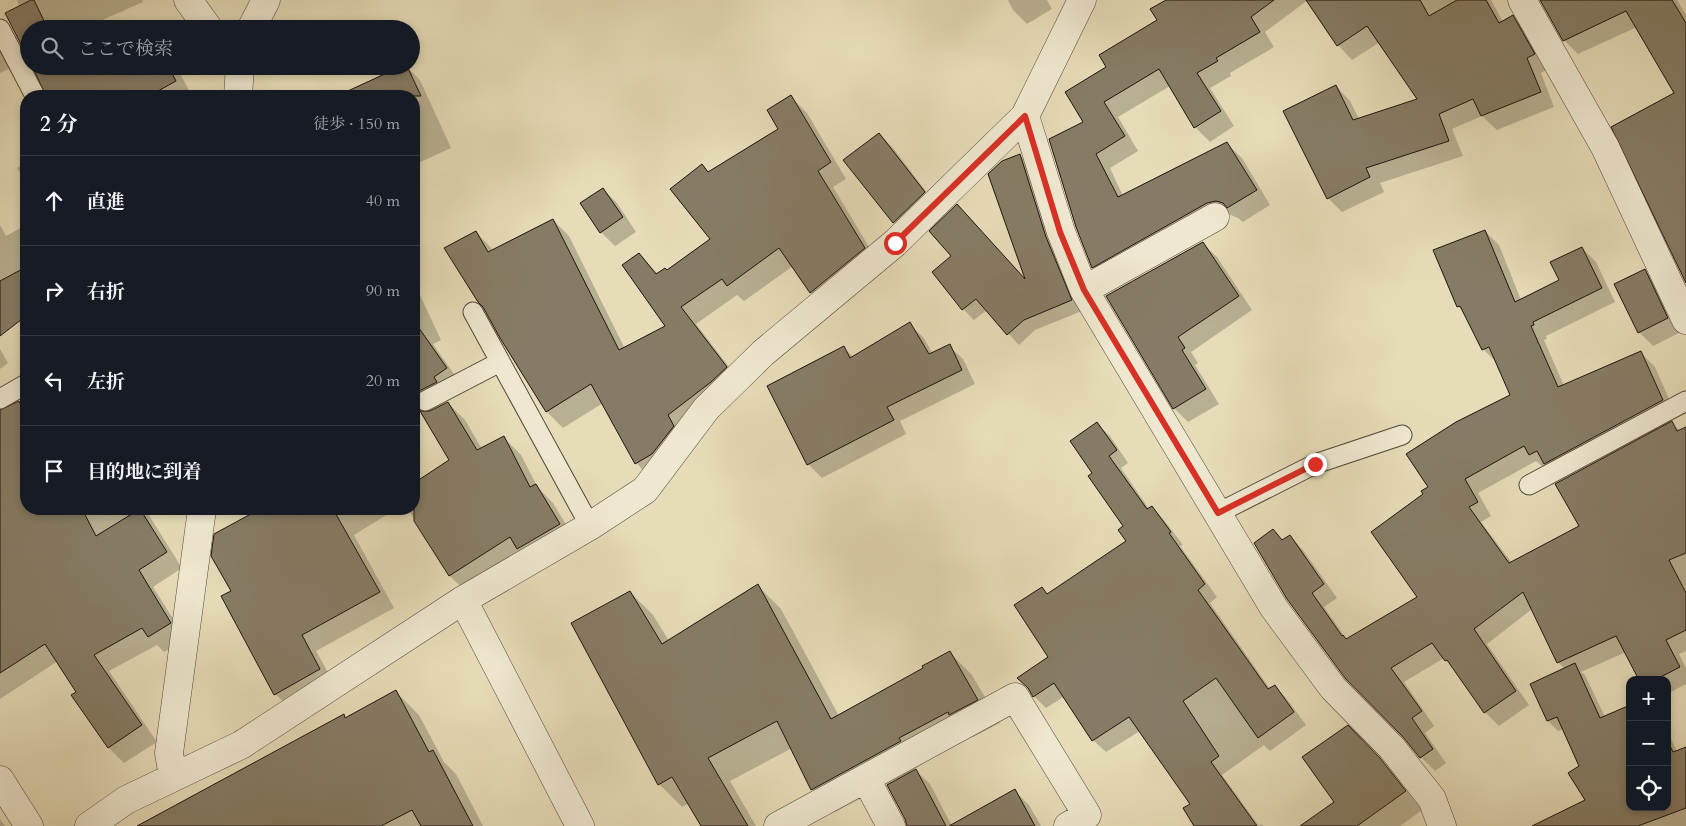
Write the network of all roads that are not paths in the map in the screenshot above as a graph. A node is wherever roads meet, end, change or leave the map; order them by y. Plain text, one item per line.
1 (188, 0) edge
2 (266, 0) edge
3 (1082, 0) edge
4 (1522, 0) edge
5 (202, 20) edge
6 (256, 20) edge
7 (0, 30) edge
8 (20, 68) edge
9 (24, 75) edge
10 (32, 90) edge
11 (1025, 116) junction
12 (1215, 217) dead end
13 (1084, 290) junction
14 (473, 312) dead end
15 (1686, 320) edge
16 (500, 362) junction
17 (20, 387) edge
18 (0, 398) edge
19 (425, 401) dead end
20 (1686, 401) edge
21 (1402, 435) dead end
22 (1529, 485) dead end
23 (1218, 513) junction
24 (201, 515) edge
25 (590, 526) junction
26 (463, 600) junction
27 (173, 777) junction
28 (866, 779) dead end
29 (0, 780) edge
30 (29, 826) edge
31 (89, 826) edge
32 (580, 826) edge
33 (778, 826) edge
34 (891, 826) edge
35 (1068, 826) edge
36 (1442, 826) edge

1 - 5 street
2 - 6 street
3 - 11 street
4 - 15 street
7 - 8 lane
9 - 10 lane
11 - 13 street
11 - 25 street
12 - 13 street
13 - 23 street
14 - 16 lane
16 - 19 lane
16 - 25 lane
17 - 18 lane
20 - 22 lane
21 - 23 lane
23 - 36 street
24 - 27 street
25 - 26 street
26 - 27 street
26 - 32 street
27 - 31 street
28 - 34 street
29 - 30 street
33 - 35 street

